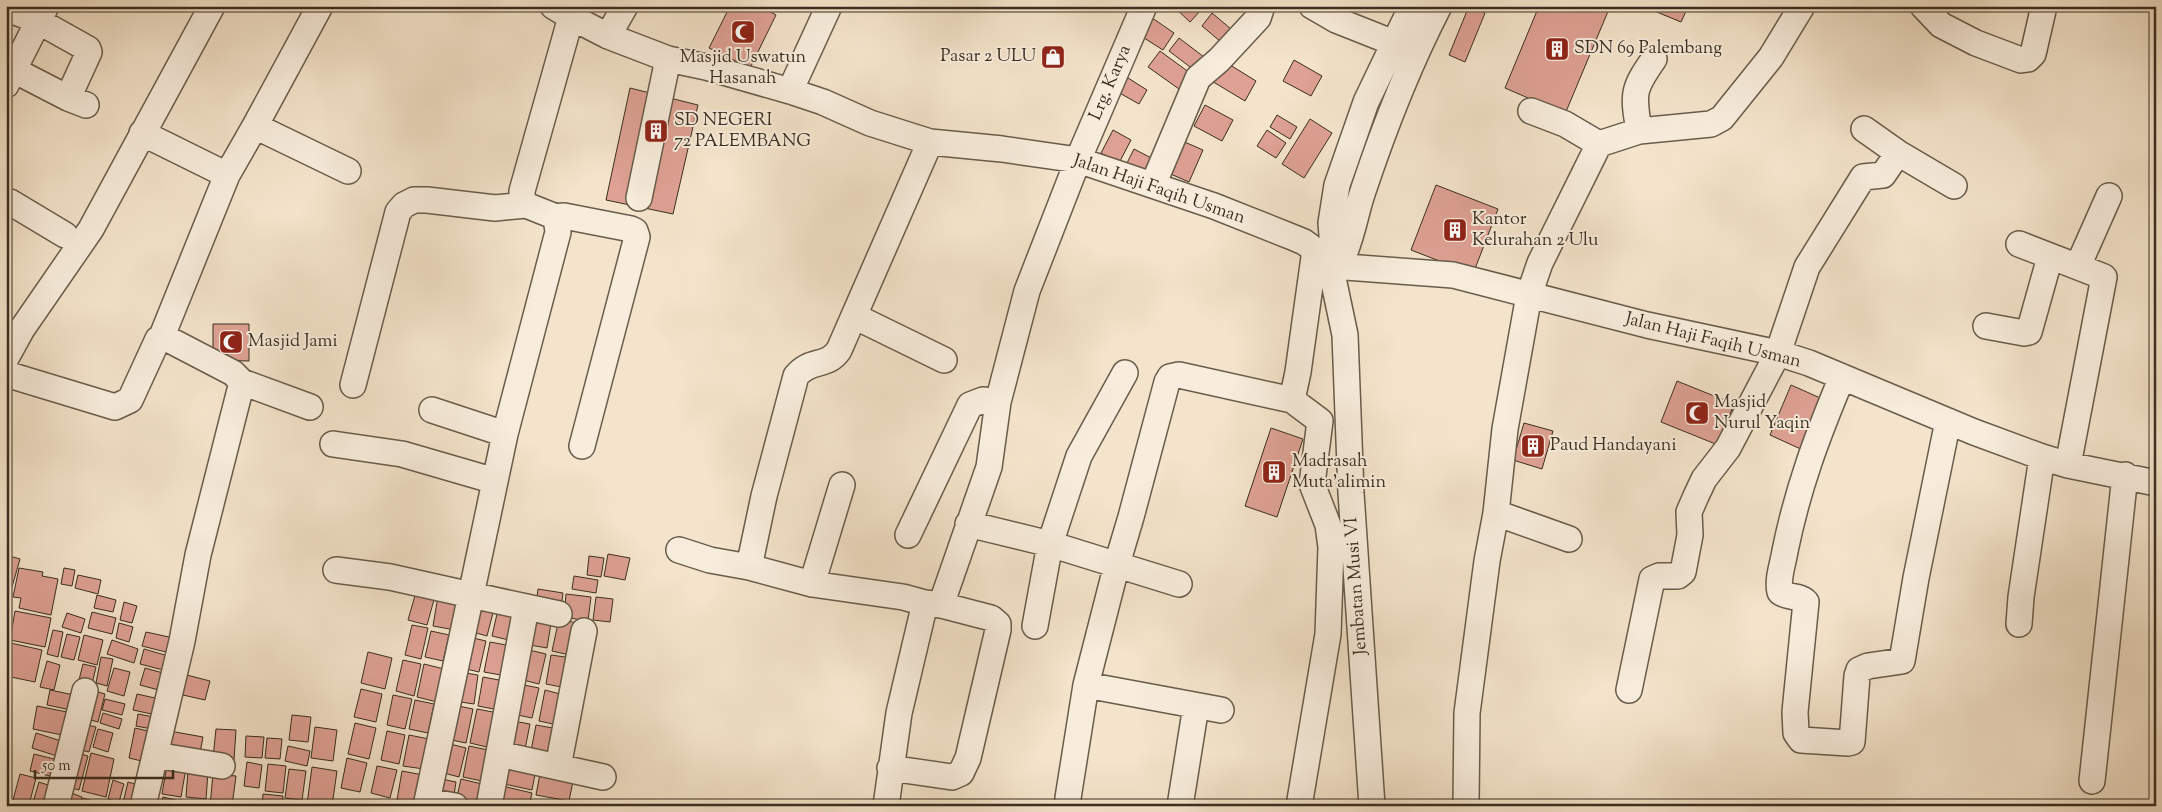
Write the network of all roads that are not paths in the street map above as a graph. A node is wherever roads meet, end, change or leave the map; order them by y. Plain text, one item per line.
1 (212, 6) edge
2 (320, 6) edge
3 (625, 6) edge
4 (829, 6) edge
5 (1144, 6) edge
6 (1262, 6) edge
7 (1412, 6) edge
8 (1438, 6) edge
9 (1802, 6) edge
10 (1923, 6) edge
11 (2044, 6) edge
12 (1314, 7) edge
13 (13, 11) dead end
14 (562, 12) edge
15 (42, 14) edge
16 (608, 36) junction
17 (1394, 43) junction
18 (668, 59) junction
19 (1654, 59) dead end
20 (9, 74) edge
21 (790, 91) junction
22 (1531, 111) dead end
23 (255, 126) junction
24 (1864, 129) dead end
25 (1639, 131) junction
26 (142, 133) junction
27 (930, 142) junction
28 (1599, 144) junction
29 (1898, 153) junction
30 (1078, 160) junction
31 (348, 172) dead end
32 (227, 175) junction
33 (1153, 186) junction
34 (1954, 186) dead end
35 (2110, 196) dead end
36 (639, 198) dead end
37 (6, 203) edge
38 (526, 206) junction
39 (556, 217) junction
40 (65, 236) dead end
41 (2019, 244) dead end
42 (2050, 257) junction
43 (1333, 263) junction
44 (2078, 266) junction
45 (1529, 295) junction
46 (854, 316) junction
47 (1986, 326) dead end
48 (162, 336) junction
49 (1778, 353) junction
50 (6, 358) edge
51 (944, 360) dead end
52 (1125, 373) dead end
53 (6, 374) edge
54 (1842, 377) junction
55 (242, 382) junction
56 (353, 385) dead end
57 (1292, 400) junction
58 (998, 402) junction
59 (310, 407) dead end
60 (432, 410) dead end
61 (1948, 421) junction
62 (505, 434) junction
63 (332, 444) dead end
64 (582, 446) dead end
65 (2042, 457) junction
66 (2076, 467) junction
67 (2124, 475) junction
68 (495, 481) junction
69 (2156, 482) edge
70 (842, 485) dead end
71 (1496, 513) junction
72 (968, 524) junction
73 (908, 535) dead end
74 (1569, 539) dead end
75 (1050, 544) junction
76 (679, 550) dead end
77 (1117, 564) junction
78 (749, 567) junction
79 (336, 570) dead end
80 (812, 584) junction
81 (1179, 584) dead end
82 (471, 595) junction
83 (933, 604) junction
84 (526, 608) junction
85 (559, 614) dead end
86 (2019, 624) dead end
87 (1035, 626) dead end
88 (584, 631) dead end
89 (1086, 685) junction
90 (1629, 690) dead end
91 (85, 691) dead end
92 (1196, 706) junction
93 (1221, 710) dead end
94 (500, 754) junction
95 (155, 755) junction
96 (222, 766) dead end
97 (558, 767) junction
98 (890, 768) junction
99 (603, 777) dead end
100 (2092, 780) dead end
101 (1068, 798) dead end
102 (427, 803) edge
103 (1466, 803) dead end
104 (56, 806) edge
105 (144, 806) edge
106 (455, 806) edge
107 (489, 806) edge
108 (886, 806) edge
109 (1180, 806) edge
110 (1299, 806) edge
111 (1372, 806) edge

1 - 26 street
2 - 23 street
3 - 16 street
4 - 21 street
5 - 30 street, Lrg. Karya
6 - 33 street
7 - 17 street
8 - 43 street
9 - 25 street
10 - 11 street
12 - 17 street
13 - 15 street
14 - 16 street, Jalan Haji Faqih Usman
14 - 38 street
15 - 20 street
15 - 20 street
16 - 18 street, Jalan Haji Faqih Usman
17 - 43 street
18 - 21 street, Jalan Haji Faqih Usman
18 - 36 street
19 - 25 street
21 - 27 street, Jalan Haji Faqih Usman
22 - 28 street
23 - 31 street
23 - 32 street
24 - 29 street
25 - 28 street
26 - 32 street
26 - 50 street
27 - 30 street, Jalan Haji Faqih Usman
27 - 46 street
28 - 45 street
29 - 34 street
29 - 49 street
30 - 33 street, Jalan Haji Faqih Usman
30 - 58 street, Lrg. Karya
32 - 48 street
33 - 43 street, Jalan Haji Faqih Usman
35 - 44 street
37 - 40 street
38 - 39 street
38 - 56 street
39 - 62 street
39 - 64 street
41 - 42 street
42 - 44 street
42 - 47 street
43 - 45 street, Jalan Haji Faqih Usman
43 - 57 street
43 - 111 street, Jembatan Musi VI
44 - 66 street
45 - 49 street, Jalan Haji Faqih Usman
45 - 71 street
46 - 51 street
46 - 78 street
48 - 53 street
48 - 55 street
49 - 54 street, Jalan Haji Faqih Usman
49 - 90 street
52 - 75 street
54 - 61 street, Jalan Haji Faqih Usman
54 - 61 street
55 - 59 street
55 - 95 street
57 - 77 street
57 - 110 street
58 - 72 street, Lrg. Karya
58 - 73 street
60 - 62 street
61 - 65 street, Jalan Haji Faqih Usman
62 - 68 street
63 - 68 street
65 - 66 street, Jalan Haji Faqih Usman
65 - 86 street
66 - 67 street, Jalan Haji Faqih Usman
67 - 69 street, Jalan Haji Faqih Usman
67 - 100 street
68 - 82 street
70 - 80 street
71 - 74 street
71 - 103 street
72 - 75 street
72 - 83 street, Lrg. Karya
75 - 77 street
75 - 87 street
76 - 78 street
77 - 81 street
77 - 89 street
78 - 80 street
79 - 82 street
80 - 83 street
82 - 84 street
82 - 102 street
83 - 98 street, Lrg. Karya
83 - 98 street
84 - 85 street
84 - 94 street
88 - 97 street
89 - 92 street
89 - 101 street
91 - 104 street
92 - 93 street
92 - 109 street
94 - 97 street
94 - 107 street
95 - 96 street
95 - 105 street
97 - 99 street
98 - 108 street, Lrg. Karya
102 - 106 street

